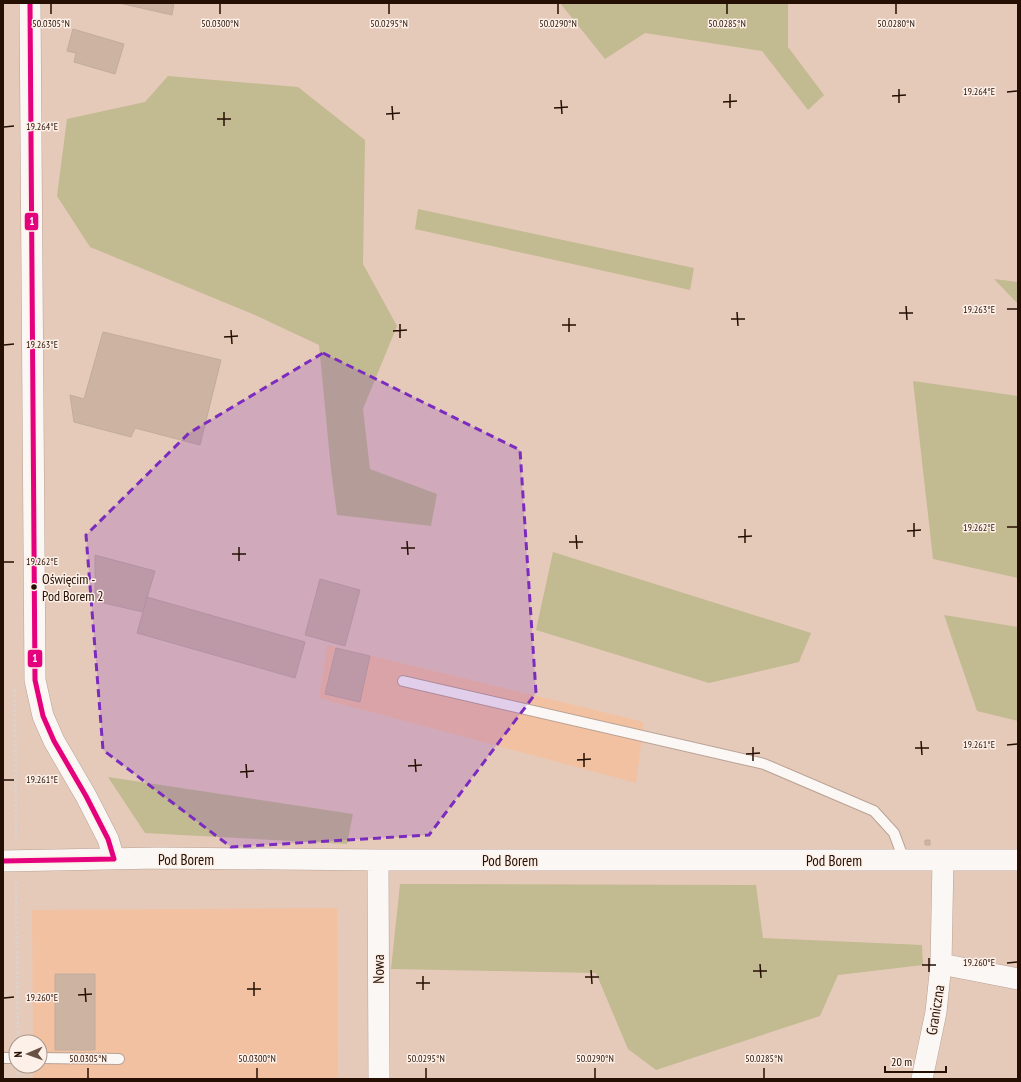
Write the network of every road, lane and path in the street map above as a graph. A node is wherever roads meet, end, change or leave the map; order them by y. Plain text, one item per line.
1 (30, 3) edge
2 (403, 681) dead end
3 (114, 859) junction
4 (378, 860) junction
5 (904, 860) junction
6 (943, 860) junction
7 (1018, 860) edge
8 (10, 861) edge
9 (941, 964) junction
10 (1018, 979) edge
11 (18, 1034) edge
12 (48, 1058) edge
13 (119, 1059) dead end
14 (379, 1079) edge
15 (922, 1079) edge

1 - 3 street
2 - 5 lane
3 - 4 street, Pod Borem
3 - 8 street, Pod Borem
4 - 5 street, Pod Borem
4 - 14 street, Nowa
5 - 6 street, Pod Borem
6 - 7 street, Pod Borem
6 - 9 street, Graniczna
8 - 11 path
9 - 10 street, Graniczna
9 - 15 street, Graniczna
12 - 13 lane

